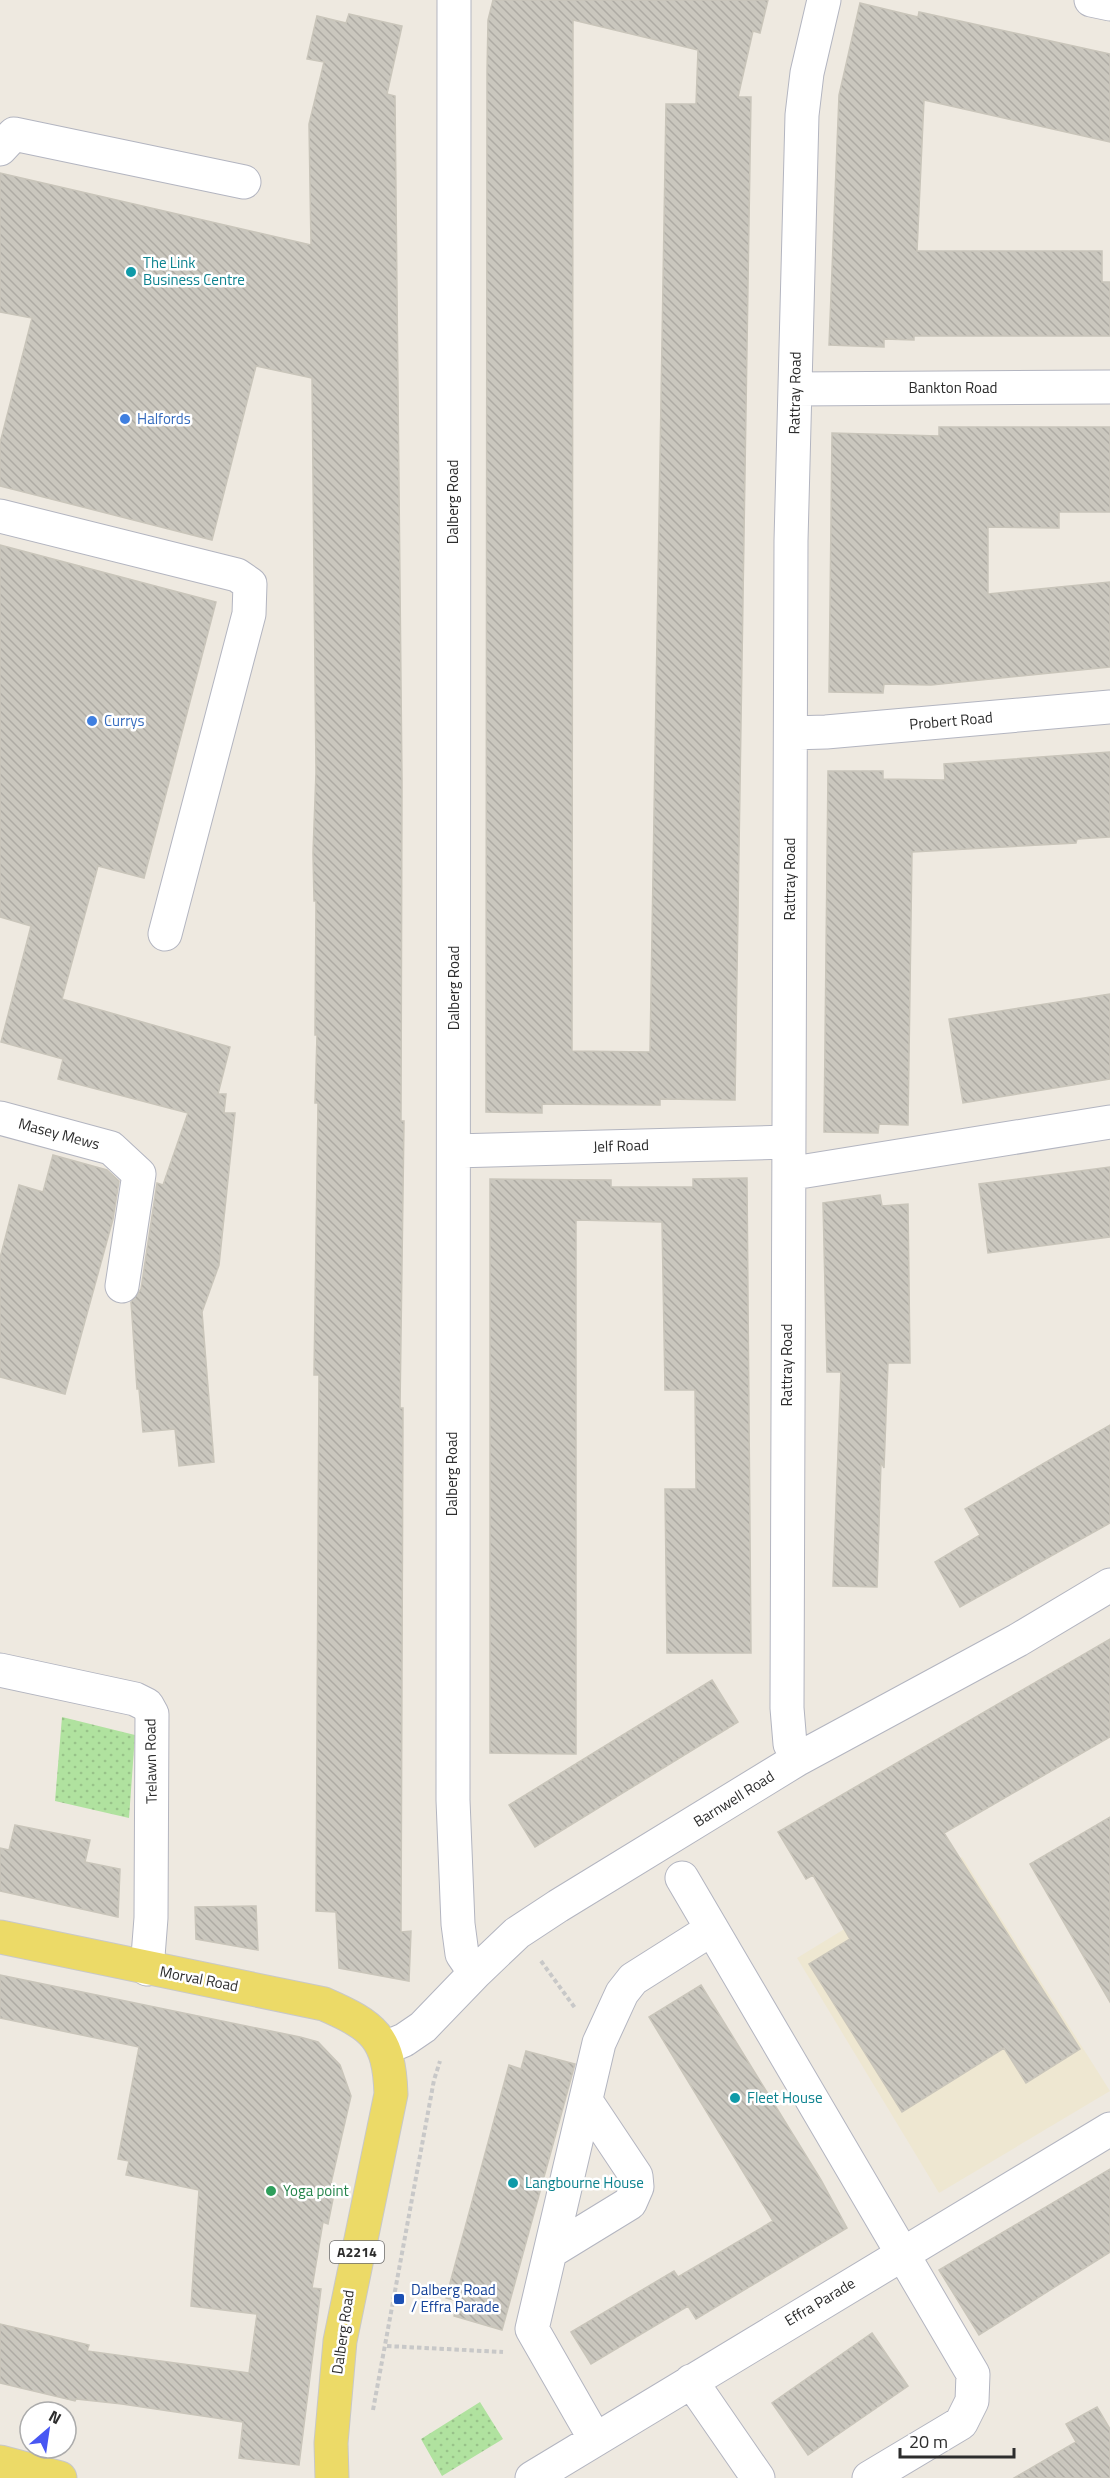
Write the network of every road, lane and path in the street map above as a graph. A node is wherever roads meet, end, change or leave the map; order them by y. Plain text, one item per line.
1 (454, 0) edge
2 (824, 0) edge
3 (1091, 0) edge
4 (1110, 4) edge
5 (0, 149) edge
6 (244, 182) dead end
7 (1110, 387) edge
8 (795, 389) junction
9 (0, 516) edge
10 (1110, 707) edge
11 (791, 733) junction
12 (165, 934) dead end
13 (0, 1118) edge
14 (1110, 1122) edge
15 (454, 1151) junction
16 (788, 1157) junction
17 (122, 1286) dead end
18 (1110, 1586) edge
19 (0, 1670) edge
20 (798, 1759) junction
21 (682, 1878) dead end
22 (712, 1929) junction
23 (0, 1937) edge
24 (535, 1953) dead end
25 (147, 1968) junction
26 (474, 1973) junction
27 (599, 2043) junction
28 (385, 2048) junction
29 (442, 2055) dead end
30 (586, 2101) junction
31 (1110, 2129) edge
32 (550, 2252) junction
33 (902, 2252) junction
34 (539, 2342) junction
35 (387, 2346) junction
36 (691, 2381) junction
37 (373, 2411) dead end
38 (595, 2439) junction
39 (0, 2462) edge
40 (60, 2478) edge
41 (332, 2478) edge
42 (532, 2478) edge
43 (758, 2478) edge
44 (869, 2478) edge

1 - 15 street, Dalberg Road
2 - 8 street, Rattray Road
3 - 4 street
5 - 6 street
7 - 8 street, Bankton Road
8 - 11 street, Rattray Road
9 - 12 street
10 - 11 street, Probert Road
11 - 16 street, Rattray Road
13 - 17 street, Masey Mews
14 - 16 street, Jelf Road
15 - 16 street, Jelf Road
15 - 26 street, Dalberg Road
16 - 20 street, Rattray Road
18 - 20 street, Barnwell Road
19 - 25 street, Trelawn Road
20 - 26 street, Barnwell Road
21 - 22 street
22 - 27 street
22 - 33 street
23 - 25 main road, Morval Road
24 - 27 path
25 - 28 main road, Morval Road
26 - 28 street, Barnwell Road
27 - 30 street
28 - 41 main road, Dalberg Road / A2214
29 - 35 path
30 - 32 street
30 - 32 street
31 - 33 street, Effra Parade
32 - 34 street
33 - 36 street, Effra Parade
33 - 44 street
34 - 35 path
34 - 38 street
35 - 37 path
36 - 38 street, Effra Parade
36 - 43 street
38 - 42 street, Effra Parade
39 - 40 main road

